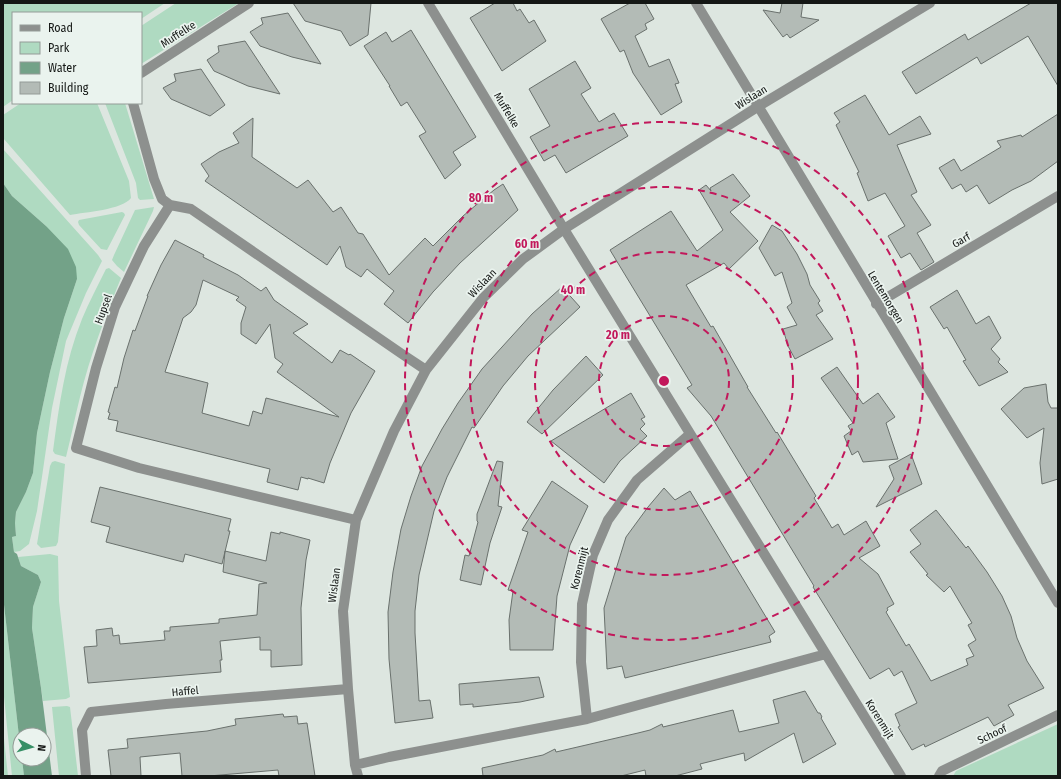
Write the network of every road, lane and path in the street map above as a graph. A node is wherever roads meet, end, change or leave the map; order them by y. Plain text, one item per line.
1 (249, 3) edge
2 (428, 3) edge
3 (696, 3) edge
4 (930, 3) edge
5 (142, 72) edge
6 (133, 104) edge
7 (759, 106) junction
8 (1058, 196) edge
9 (170, 205) junction
10 (564, 229) junction
11 (876, 304) junction
12 (426, 370) junction
13 (690, 434) junction
14 (356, 520) junction
15 (1058, 603) edge
16 (826, 654) junction
17 (348, 689) junction
18 (1058, 715) edge
19 (587, 719) junction
20 (355, 765) junction
21 (86, 776) edge
22 (358, 776) edge
23 (901, 776) edge
24 (939, 776) edge

1 - 5 street, Muffelke
2 - 10 street, Muffelke
3 - 7 street, Lentemorgen
4 - 7 street, Wislaan
6 - 9 street
7 - 10 street, Wislaan
7 - 11 street, Lentemorgen
8 - 11 street, Garf
9 - 12 street
9 - 14 street, Hupsel
10 - 12 street, Wislaan
10 - 13 street, Korenmijt
11 - 15 street, Lentemorgen
12 - 14 street, Wislaan
13 - 16 street, Korenmijt
13 - 19 street, Korenmijt
14 - 17 street, Wislaan
16 - 19 street
16 - 23 street, Korenmijt
17 - 20 street, Wislaan
17 - 21 street, Haffel
18 - 24 street, Schoof
19 - 20 street
20 - 22 street, Wislaan

